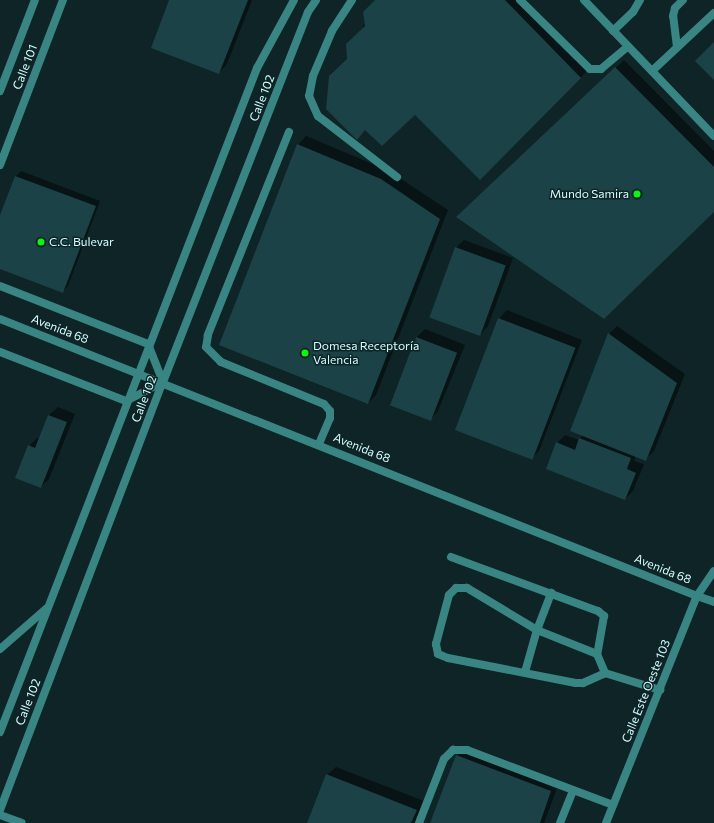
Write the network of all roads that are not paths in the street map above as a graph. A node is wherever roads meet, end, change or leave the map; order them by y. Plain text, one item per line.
1 (35, 0) edge
2 (63, 0) edge
3 (294, 0) edge
4 (316, 0) edge
5 (352, 0) edge
6 (520, 0) edge
7 (584, 0) edge
8 (640, 0) edge
9 (683, 0) edge
10 (714, 13) edge
11 (613, 31) junction
12 (628, 46) junction
13 (677, 47) junction
14 (652, 71) junction
15 (0, 91) edge
16 (289, 132) dead end
17 (714, 136) edge
18 (0, 165) edge
19 (397, 177) dead end
20 (0, 286) edge
21 (0, 319) edge
22 (148, 344) junction
23 (0, 352) edge
24 (137, 372) junction
25 (163, 382) junction
26 (126, 401) junction
27 (319, 444) junction
28 (452, 557) dead end
29 (714, 570) edge
30 (551, 593) junction
31 (697, 596) junction
32 (714, 602) edge
33 (47, 608) junction
34 (536, 630) junction
35 (0, 649) edge
36 (596, 654) junction
37 (525, 672) junction
38 (605, 673) junction
39 (660, 690) junction
40 (0, 732) edge
41 (573, 790) junction
42 (613, 805) junction
43 (0, 810) edge
44 (0, 815) edge
45 (22, 823) edge
46 (419, 823) edge
47 (560, 823) edge
48 (606, 823) edge

1 - 15 street, Calle 101
2 - 18 street, Calle 101
3 - 22 street, Calle 102
4 - 25 street, Calle 102
5 - 19 street
6 - 12 street
7 - 11 street
8 - 11 street
9 - 13 street
10 - 13 street
11 - 12 street
12 - 14 street
13 - 14 street
14 - 17 street
16 - 27 street
20 - 22 street
21 - 24 street, Avenida 68
22 - 24 street, Calle 102
22 - 25 street
23 - 26 street
24 - 25 street, Avenida 68
24 - 26 street, Calle 102
25 - 26 street
25 - 27 street, Avenida 68
25 - 43 street, Calle 102
26 - 33 street, Calle 102
27 - 31 street, Avenida 68
28 - 30 street
29 - 31 street, Calle Este Oeste 103
30 - 34 street
30 - 36 street
31 - 32 street, Avenida 68
31 - 39 street, Calle Este Oeste 103
33 - 35 street
33 - 40 street, Calle 102
34 - 36 street
34 - 37 street
34 - 37 street
36 - 38 street
37 - 38 street
38 - 39 street
39 - 42 street, Calle Este Oeste 103
41 - 42 street
41 - 46 street
41 - 47 street
42 - 48 street, Calle Este Oeste 103
44 - 45 street

